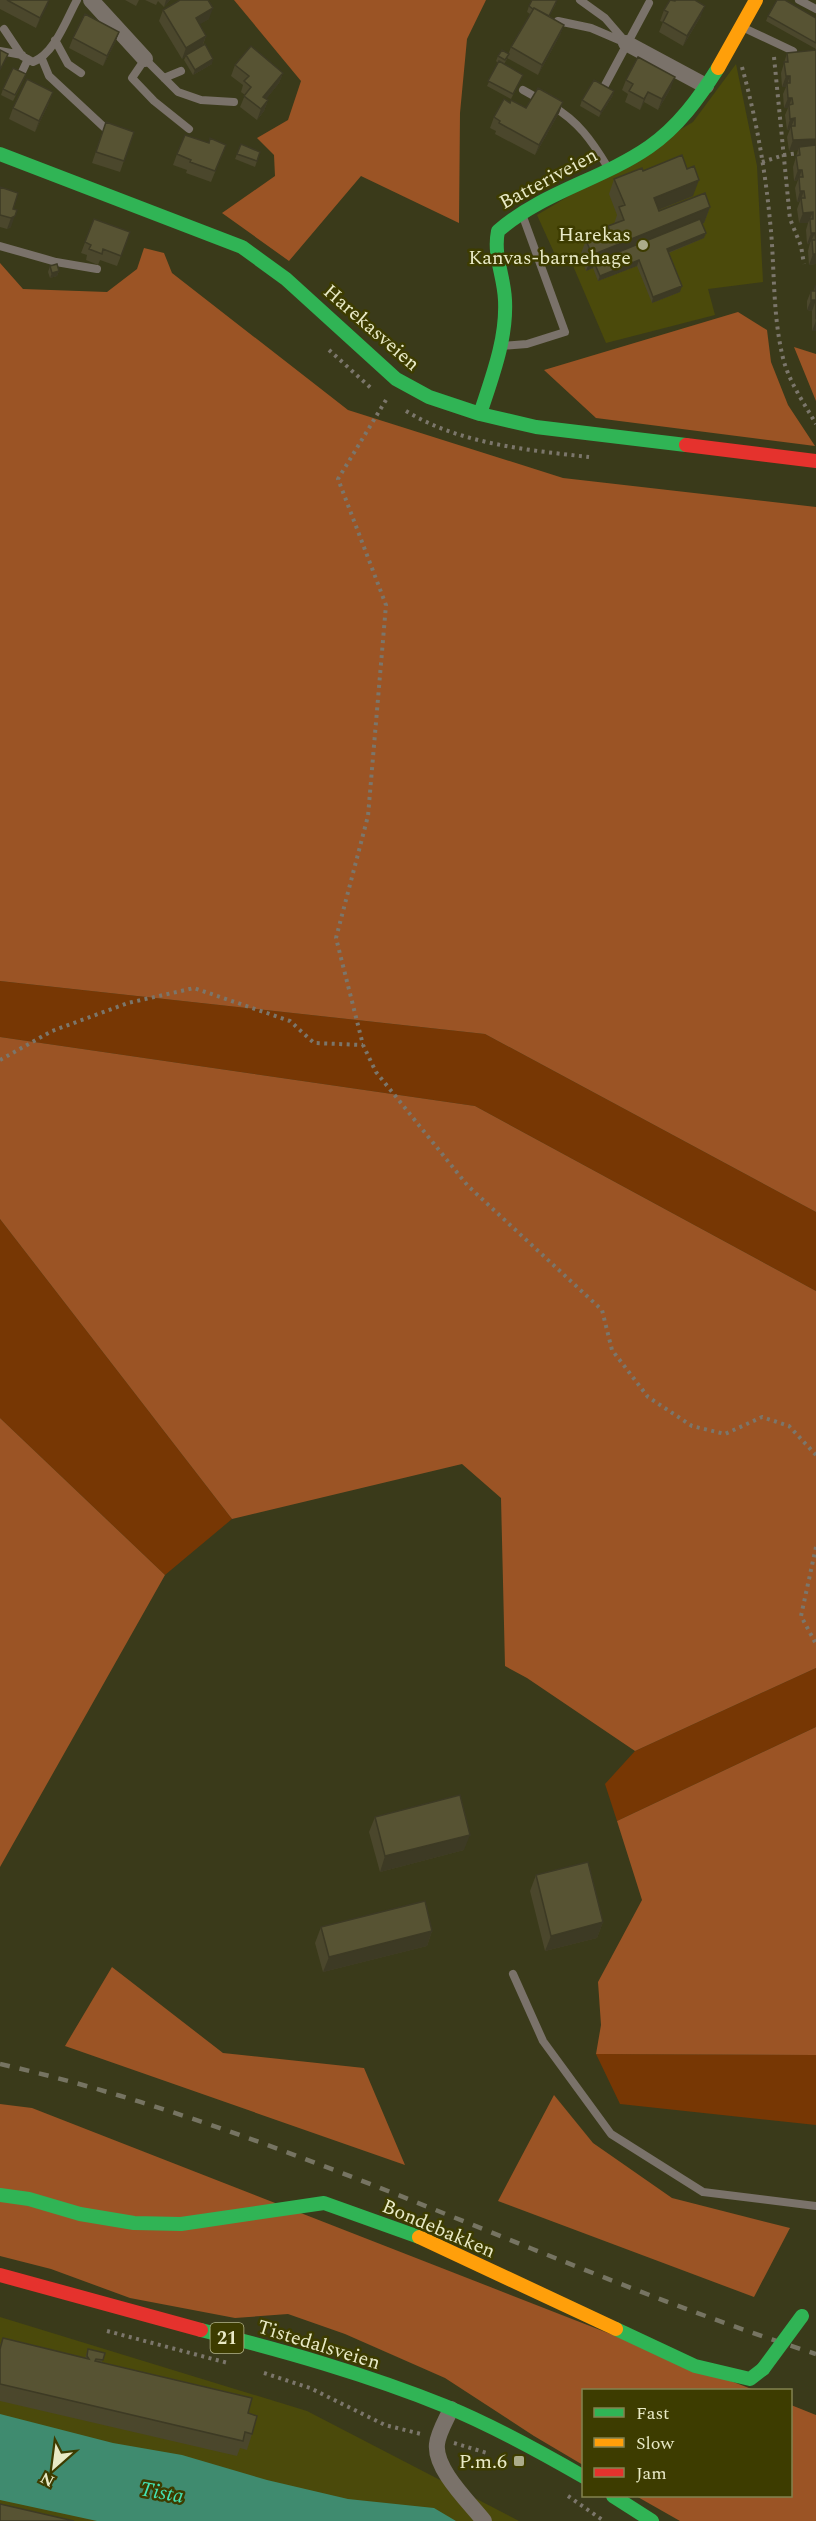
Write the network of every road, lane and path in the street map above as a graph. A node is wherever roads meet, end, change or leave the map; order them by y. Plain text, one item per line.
1 (77, 0) edge
2 (91, 0) edge
3 (580, 0) edge
4 (756, 0) edge
5 (799, 0) edge
6 (649, 3) dead end
7 (816, 9) edge
8 (558, 21) edge
9 (741, 27) junction
10 (4, 29) dead end
11 (55, 40) junction
12 (774, 41) junction
13 (626, 43) junction
14 (731, 44) junction
15 (0, 51) edge
16 (793, 51) edge
17 (25, 57) junction
18 (42, 58) junction
19 (145, 58) junction
20 (180, 71) dead end
21 (21, 74) edge
22 (81, 74) dead end
23 (164, 78) junction
24 (706, 86) junction
25 (604, 87) edge
26 (523, 90) dead end
27 (234, 102) dead end
28 (106, 129) edge
29 (189, 129) dead end
30 (805, 153) edge
31 (0, 154) edge
32 (784, 155) junction
33 (762, 162) junction
34 (609, 169) junction
35 (521, 211) junction
36 (0, 246) edge
37 (804, 264) dead end
38 (97, 269) dead end
39 (501, 346) junction
40 (386, 399) dead end
41 (480, 414) junction
42 (816, 424) edge
43 (816, 461) edge
44 (363, 1045) junction
45 (0, 1060) edge
46 (816, 1455) edge
47 (816, 1547) edge
48 (816, 1644) edge
49 (513, 1974) dead end
50 (0, 2195) edge
51 (816, 2206) edge
52 (0, 2275) edge
53 (816, 2309) edge
54 (98, 2329) dead end
55 (231, 2364) dead end
56 (253, 2369) dead end
57 (451, 2409) junction
58 (439, 2438) junction
59 (497, 2456) dead end
60 (582, 2476) edge
61 (563, 2493) dead end
62 (615, 2497) edge
63 (484, 2521) edge
64 (604, 2521) edge
65 (652, 2521) edge

1 - 11 lane
2 - 19 street
3 - 13 lane
4 - 9 street, Batteriveien
5 - 7 lane
6 - 13 lane
8 - 13 lane
9 - 12 lane
9 - 14 street, Batteriveien
10 - 17 lane
11 - 18 lane
11 - 22 lane
12 - 16 lane
12 - 32 path
13 - 24 street
13 - 25 lane
14 - 24 street, Batteriveien
14 - 33 path
15 - 17 lane
17 - 18 lane
17 - 21 lane
18 - 28 lane
19 - 23 lane
19 - 29 lane
20 - 23 lane
23 - 27 lane
24 - 34 street, Batteriveien
26 - 34 lane
30 - 32 path
31 - 41 street, Harekasveien
32 - 33 path
32 - 37 path
33 - 42 path
34 - 35 street, Batteriveien
35 - 39 street, Batteriveien
35 - 39 lane
36 - 38 lane
39 - 41 street, Batteriveien
40 - 44 path
41 - 43 street, Harekasveien
44 - 45 path
44 - 46 path
47 - 48 path
49 - 51 lane
50 - 53 street, Bondebakken, bridge
52 - 57 street, Tistedalsveien / 21
54 - 55 path
56 - 58 path
57 - 58 street
57 - 60 street, 21
58 - 59 path
58 - 63 street
61 - 64 path
62 - 65 street

